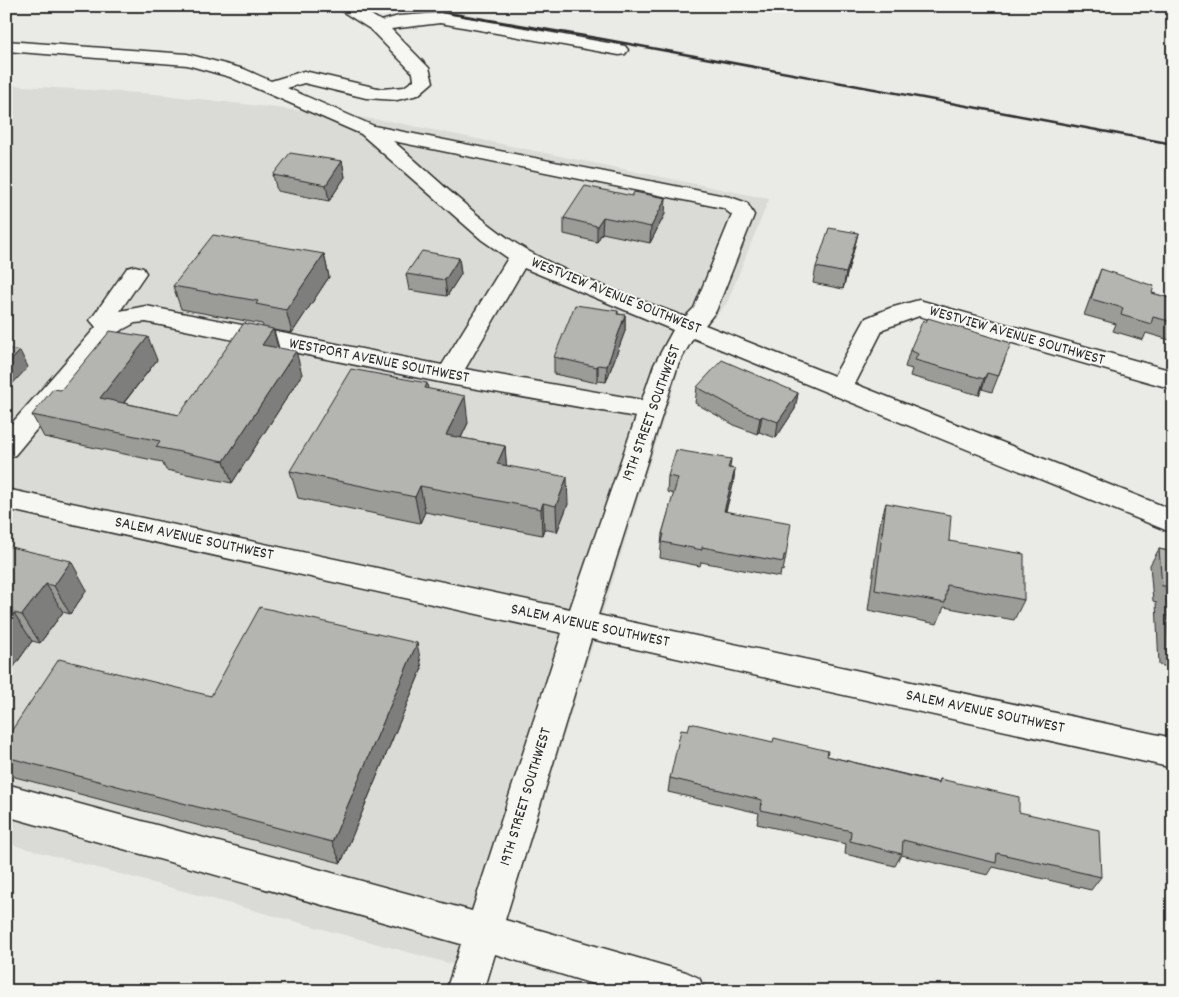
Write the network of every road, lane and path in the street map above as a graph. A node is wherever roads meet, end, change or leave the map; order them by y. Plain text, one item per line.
1 (342, 6) edge
2 (379, 27) junction
3 (6, 46) edge
4 (619, 50) dead end
5 (271, 88) junction
6 (368, 130) junction
7 (520, 256) junction
8 (135, 273) dead end
9 (110, 326) junction
10 (690, 326) junction
11 (449, 375) junction
12 (1173, 380) edge
13 (840, 388) junction
14 (651, 411) junction
15 (6, 448) edge
16 (6, 499) edge
17 (1173, 522) edge
18 (580, 624) junction
19 (1173, 753) edge
20 (6, 800) edge
21 (484, 932) junction
22 (465, 991) edge
23 (686, 991) edge

1 - 2 street
2 - 4 street
2 - 5 street
3 - 5 street
5 - 6 street
6 - 7 street, WESTVIEW AVENUE SOUTHWEST
6 - 10 street, 19TH STREET SOUTHWEST
7 - 10 street, WESTVIEW AVENUE SOUTHWEST
7 - 11 street
8 - 9 street
9 - 11 street, WESTPORT AVENUE SOUTHWEST
9 - 15 street
10 - 13 street, WESTVIEW AVENUE SOUTHWEST
10 - 14 street, 19TH STREET SOUTHWEST
11 - 14 street, WESTPORT AVENUE SOUTHWEST
12 - 13 street, WESTVIEW AVENUE SOUTHWEST
13 - 17 street, WESTVIEW AVENUE SOUTHWEST
14 - 18 street, 19TH STREET SOUTHWEST
16 - 18 street, SALEM AVENUE SOUTHWEST
18 - 19 street, SALEM AVENUE SOUTHWEST
18 - 21 street, 19TH STREET SOUTHWEST
20 - 21 street
21 - 22 street, 19TH STREET SOUTHWEST
21 - 23 street

